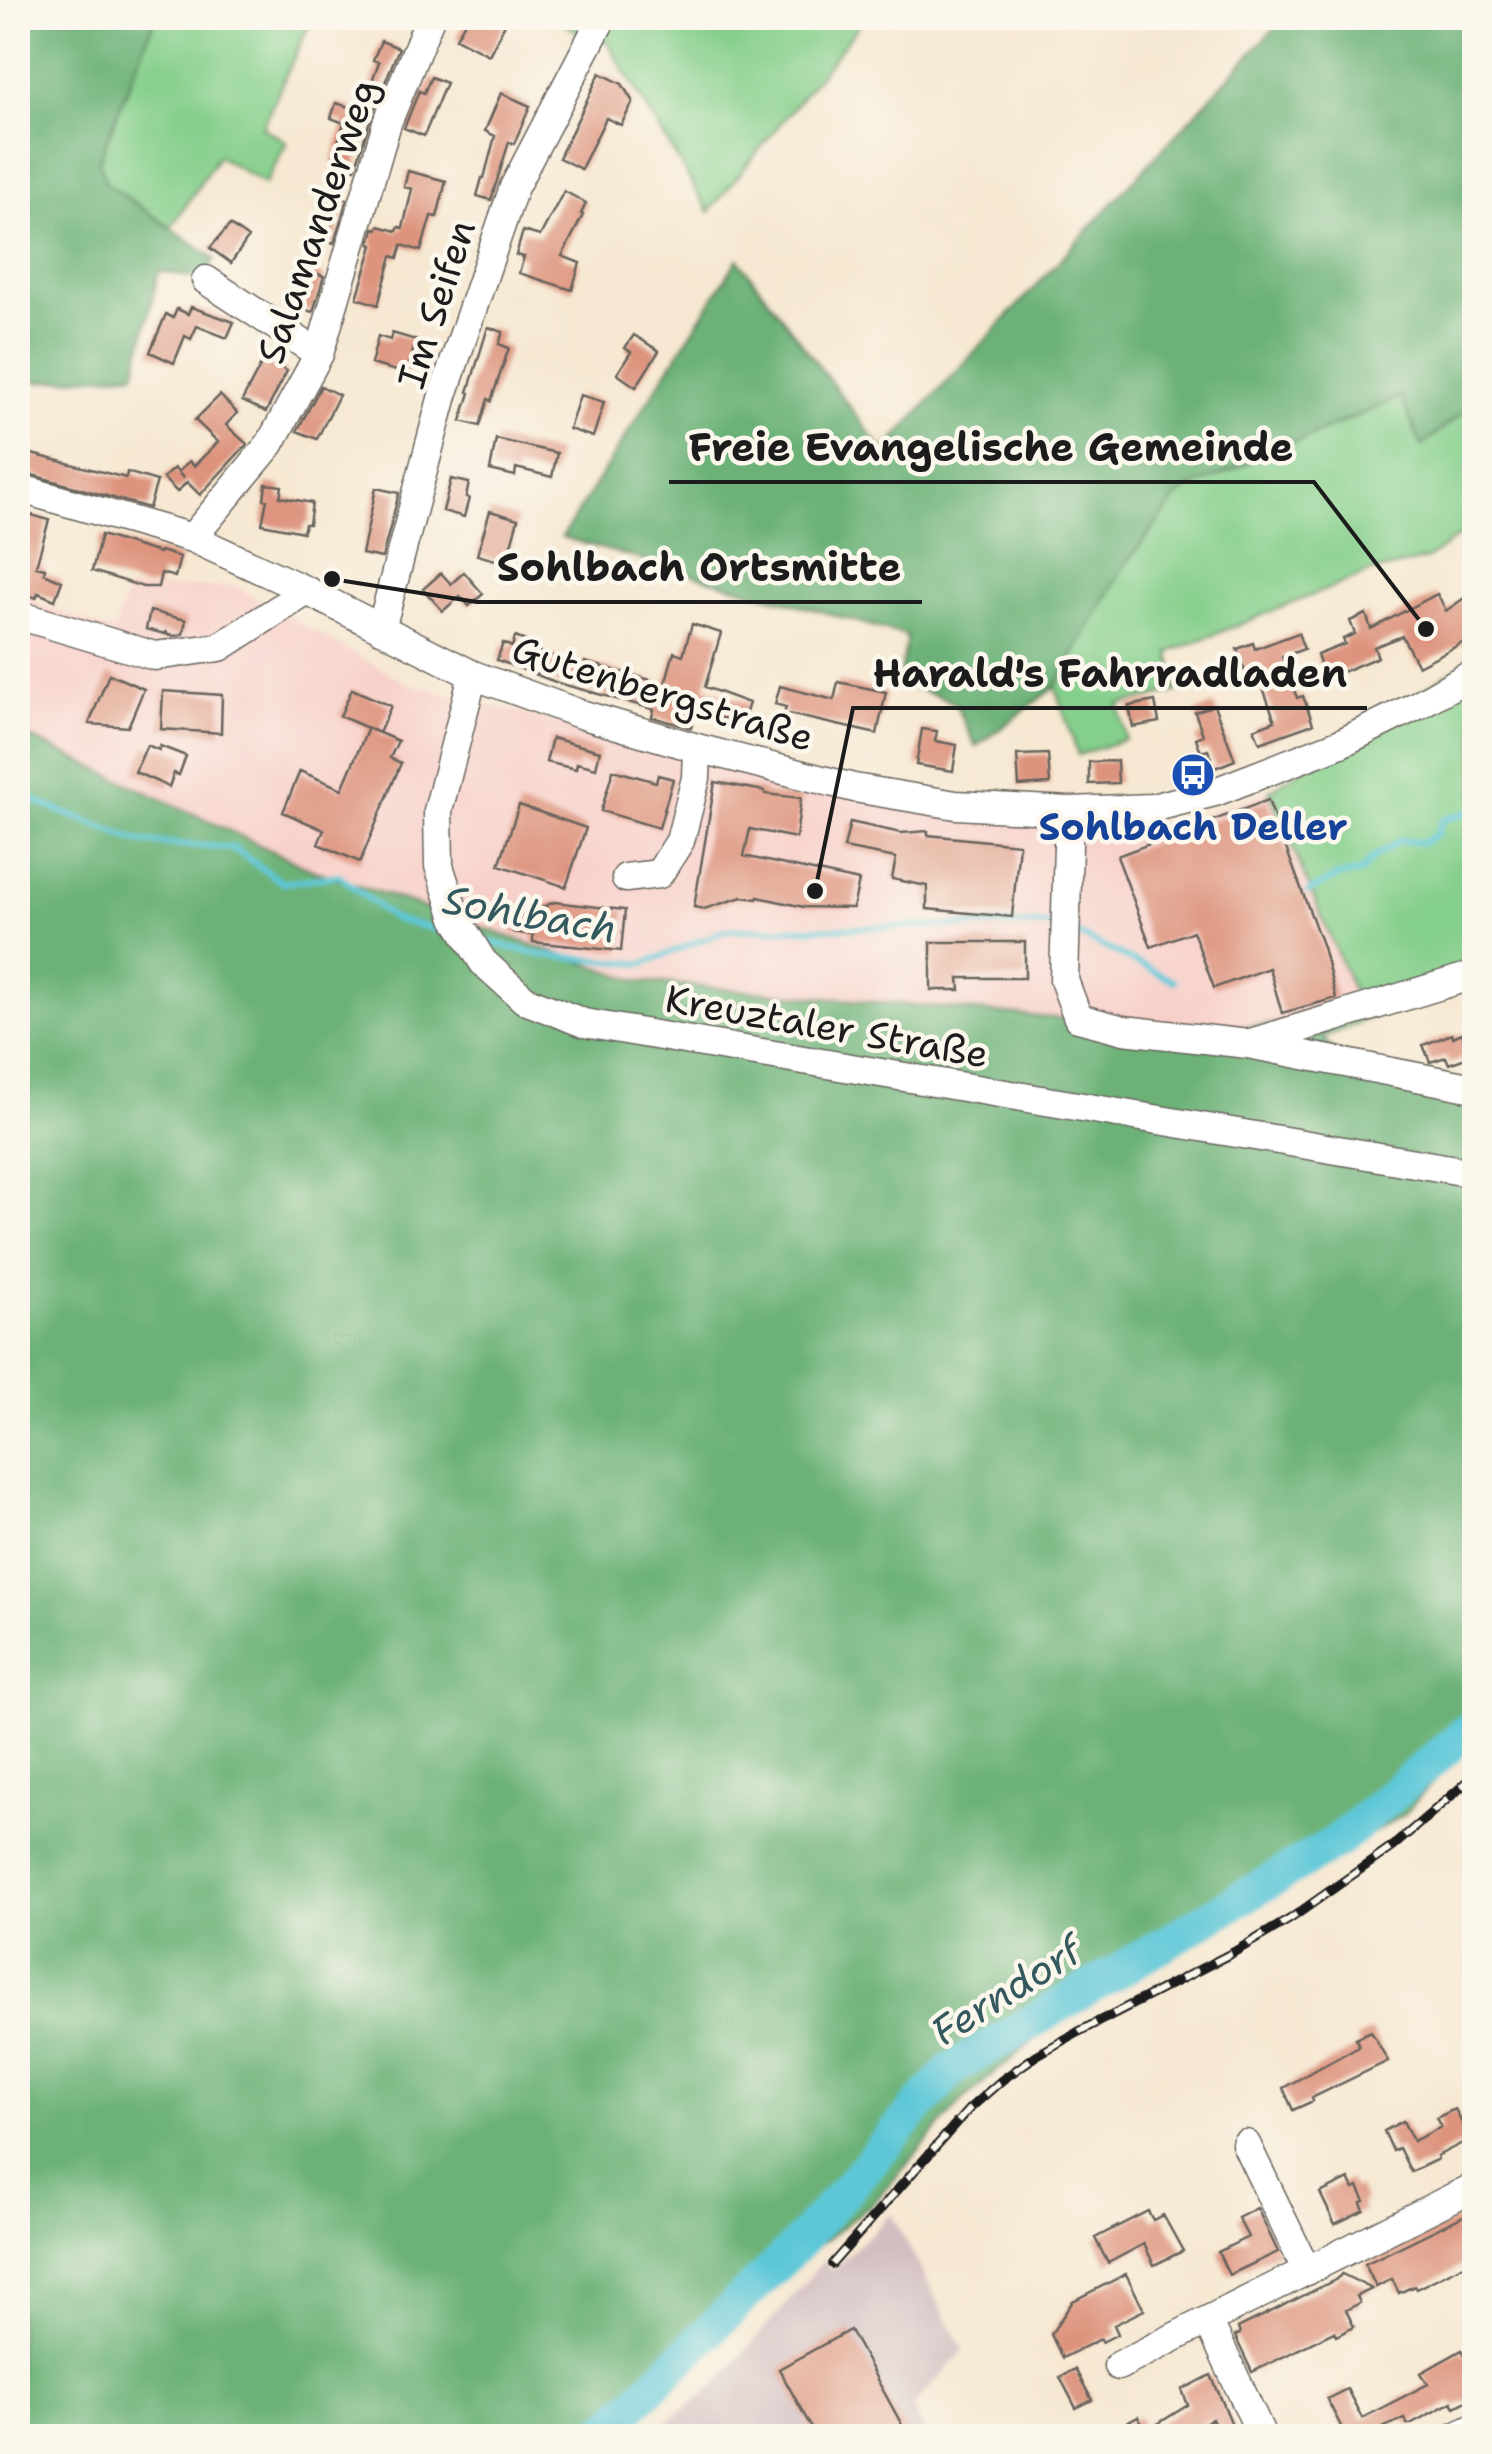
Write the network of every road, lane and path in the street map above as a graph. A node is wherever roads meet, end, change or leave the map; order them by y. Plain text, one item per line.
1 (430, 18) edge
2 (602, 18) edge
3 (206, 280) dead end
4 (319, 354) junction
5 (18, 488) edge
6 (192, 538) junction
7 (307, 591) junction
8 (18, 614) edge
9 (380, 629) junction
10 (1474, 673) edge
11 (472, 675) junction
12 (697, 748) junction
13 (1069, 812) junction
14 (626, 878) dead end
15 (1474, 976) edge
16 (1248, 1044) junction
17 (1474, 1088) edge
18 (1474, 1173) edge
19 (1246, 2144) dead end
20 (1474, 2188) edge
21 (1307, 2271) junction
22 (1208, 2320) junction
23 (1118, 2366) dead end
24 (1474, 2428) edge
25 (1262, 2436) edge
26 (1457, 2436) edge

1 - 4 street, Salamanderweg
2 - 9 street, Im Seifen
3 - 4 street
4 - 6 street, Salamanderweg
5 - 6 street, Gutenbergstraße
6 - 7 street, Gutenbergstraße
7 - 8 street
7 - 9 street, Gutenbergstraße
9 - 11 street, Gutenbergstraße
10 - 13 street, Gutenbergstraße
11 - 12 street, Gutenbergstraße
11 - 18 street, Kreuztaler Straße
12 - 13 street, Gutenbergstraße
12 - 14 street
13 - 16 street
15 - 16 street
16 - 17 street
19 - 21 street
20 - 21 street
21 - 22 street
22 - 23 street
22 - 25 street
24 - 26 street

